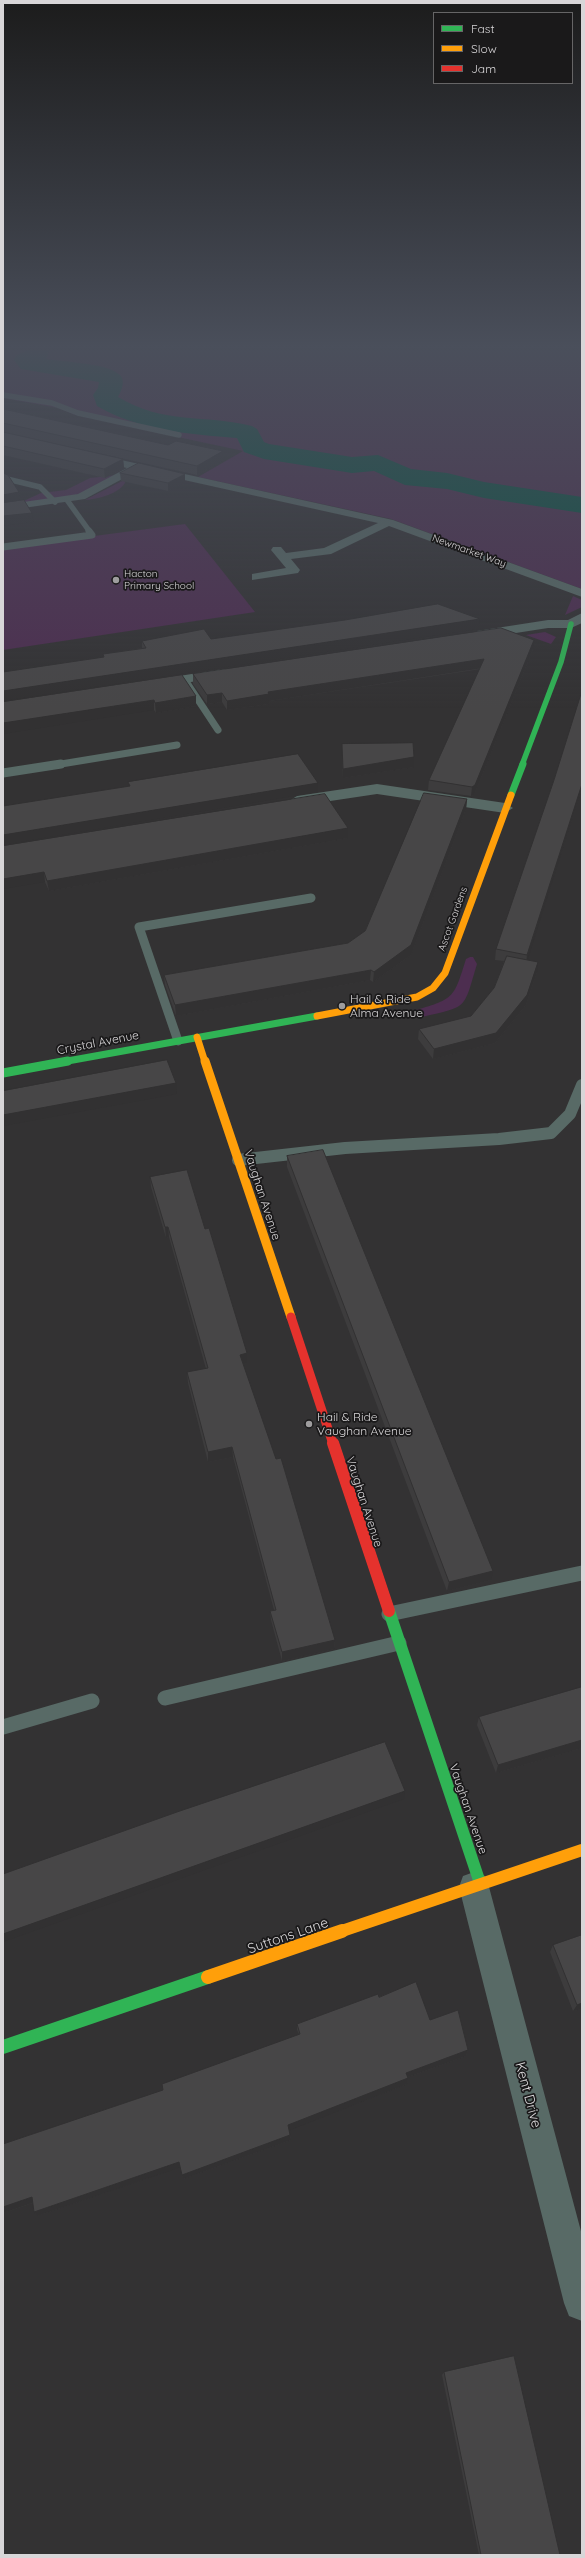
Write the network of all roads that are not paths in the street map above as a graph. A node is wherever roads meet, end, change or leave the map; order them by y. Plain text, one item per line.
1 (132, 469) edge
2 (153, 469) edge
3 (3, 478) edge
4 (67, 500) junction
5 (55, 502) junction
6 (3, 508) edge
7 (389, 522) junction
8 (273, 546) dead end
9 (3, 547) edge
10 (283, 557) junction
11 (256, 577) dead end
12 (582, 593) edge
13 (577, 621) edge
14 (464, 636) edge
15 (233, 672) edge
16 (184, 679) junction
17 (137, 686) edge
18 (218, 730) dead end
19 (177, 745) dead end
20 (3, 773) edge
21 (281, 804) edge
22 (505, 808) junction
23 (311, 898) dead end
24 (197, 1037) junction
25 (178, 1041) junction
26 (3, 1073) edge
27 (582, 1085) edge
28 (238, 1160) junction
29 (582, 1572) edge
30 (389, 1614) junction
31 (399, 1643) junction
32 (165, 1698) dead end
33 (92, 1701) dead end
34 (3, 1727) edge
35 (582, 1850) edge
36 (477, 1885) junction
37 (3, 2047) edge
38 (572, 2225) edge
39 (582, 2303) edge

1 - 4 street
2 - 7 street, Newmarket Way
3 - 5 lane
4 - 5 street
4 - 9 lane
5 - 6 street
7 - 10 street
7 - 12 street, Newmarket Way
8 - 10 street
10 - 11 street
13 - 14 street
13 - 22 street, Ascot Gardens
15 - 16 street
16 - 17 street
16 - 18 lane
19 - 20 lane
21 - 22 street
22 - 24 street, Ascot Gardens
23 - 25 lane
24 - 25 street, Crystal Avenue
24 - 28 street, Vaughan Avenue
25 - 26 street, Crystal Avenue
27 - 28 lane
28 - 30 street, Vaughan Avenue
29 - 30 lane
30 - 31 street, Vaughan Avenue
31 - 32 lane
31 - 36 street, Vaughan Avenue
33 - 34 lane
35 - 36 street, Suttons Lane
36 - 37 street, Suttons Lane
36 - 38 street, Kent Drive
38 - 39 street, Kent Drive

